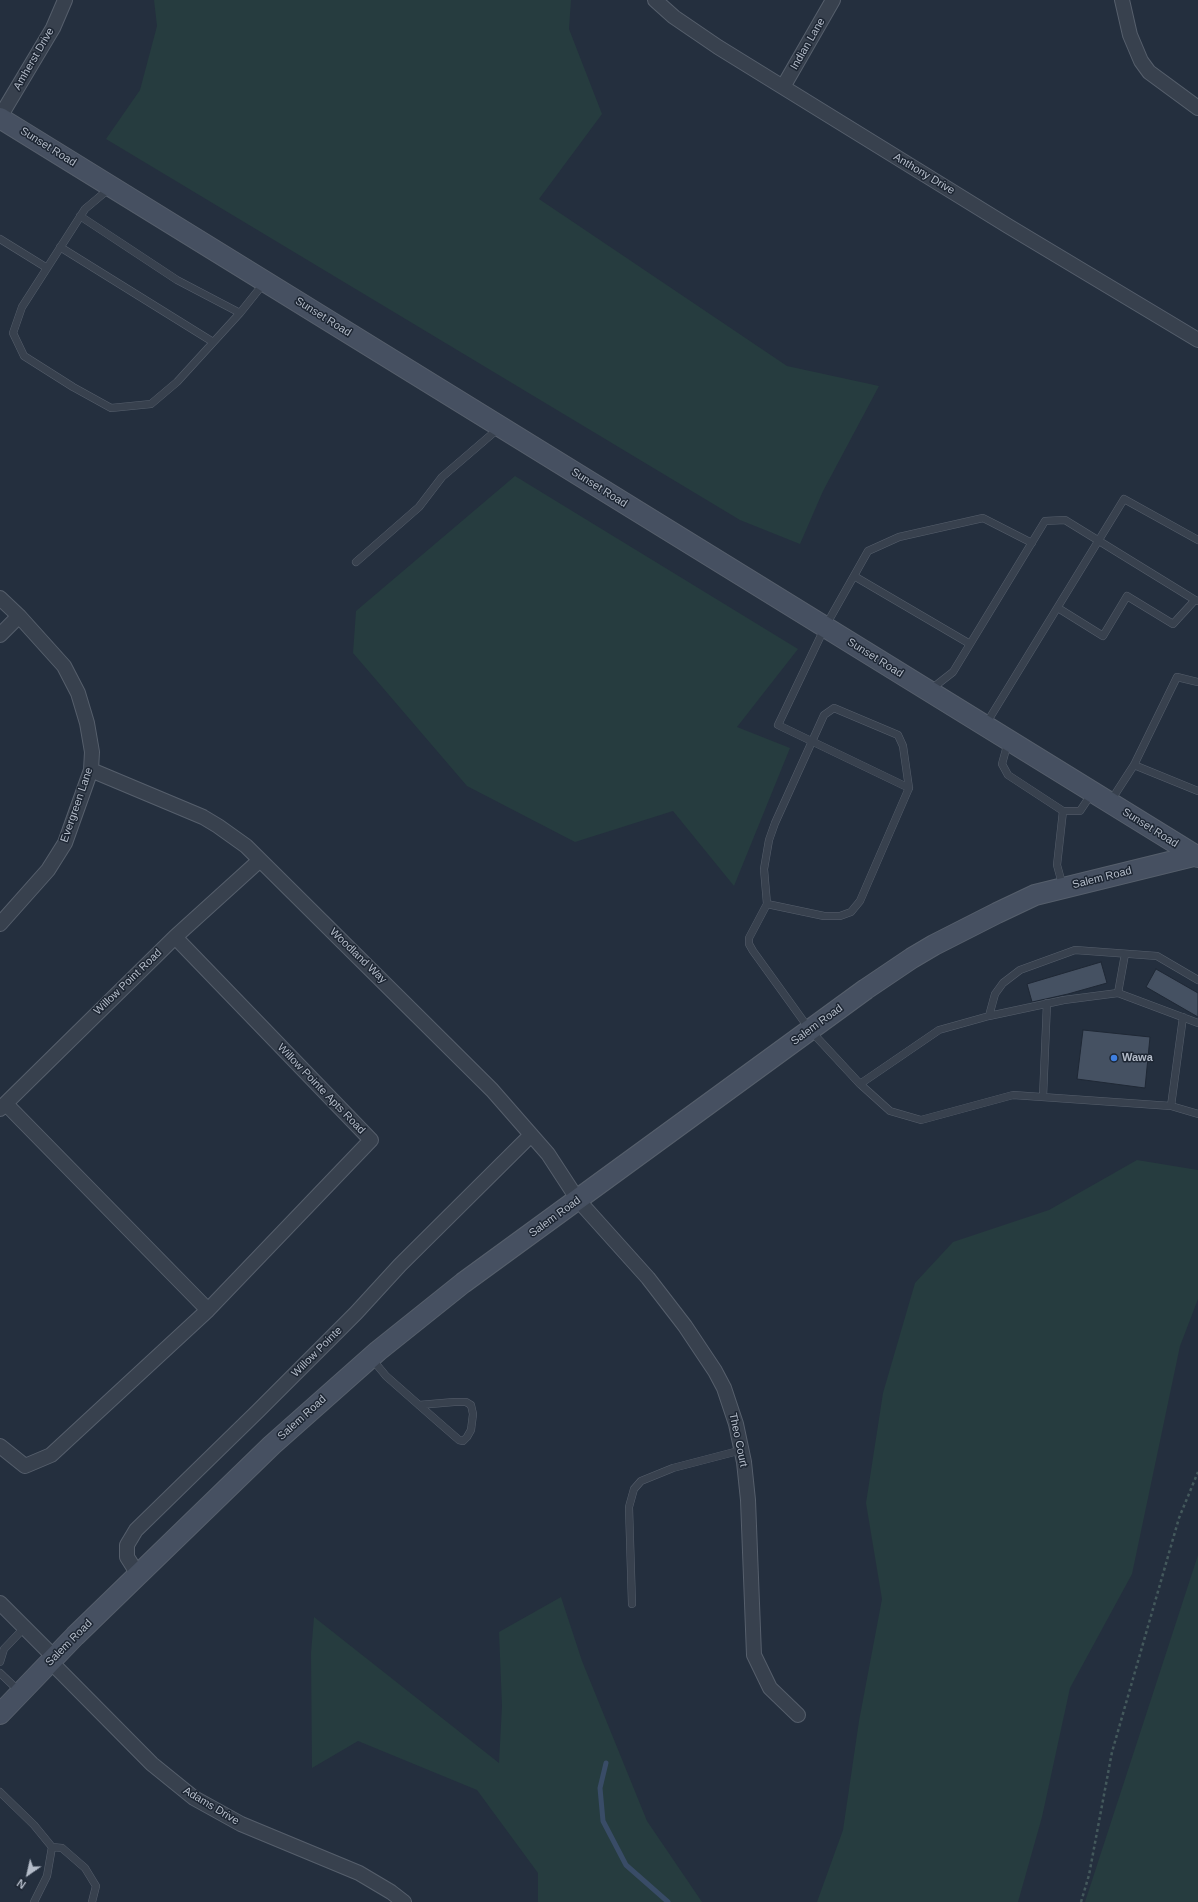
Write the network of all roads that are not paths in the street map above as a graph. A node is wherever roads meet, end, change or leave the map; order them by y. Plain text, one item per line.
1 (65, 0) edge
2 (655, 0) edge
3 (833, 0) edge
4 (1122, 0) edge
5 (783, 87) junction
6 (1198, 108) edge
7 (0, 117) edge
8 (112, 186) junction
9 (80, 216) junction
10 (0, 239) edge
11 (60, 247) junction
12 (47, 268) junction
13 (265, 281) junction
14 (240, 313) junction
15 (1198, 340) edge
16 (214, 342) junction
17 (500, 427) junction
18 (1099, 540) junction
19 (1198, 540) edge
20 (1032, 543) junction
21 (356, 562) dead end
22 (854, 576) junction
23 (0, 598) edge
24 (1196, 601) edge
25 (1058, 608) junction
26 (19, 616) junction
27 (825, 627) junction
28 (0, 635) edge
29 (970, 644) junction
30 (1198, 682) edge
31 (928, 691) junction
32 (985, 725) junction
33 (1008, 740) junction
34 (811, 741) junction
35 (1134, 765) junction
36 (91, 770) junction
37 (909, 788) junction
38 (1198, 791) edge
39 (1092, 792) junction
40 (1110, 803) junction
41 (1063, 811) junction
42 (1197, 856) edge
43 (260, 860) junction
44 (1063, 888) junction
45 (767, 904) junction
46 (0, 924) edge
47 (175, 937) junction
48 (1125, 954) junction
49 (1198, 980) edge
50 (1118, 993) junction
51 (1047, 1004) junction
52 (989, 1016) junction
53 (1183, 1017) junction
54 (1198, 1023) edge
55 (810, 1030) junction
56 (860, 1084) junction
57 (1043, 1097) junction
58 (1171, 1106) junction
59 (3, 1107) edge
60 (1198, 1114) edge
61 (531, 1135) junction
62 (578, 1200) junction
63 (208, 1310) junction
64 (371, 1357) junction
65 (419, 1405) junction
66 (0, 1446) edge
67 (742, 1450) junction
68 (139, 1576) junction
69 (0, 1603) edge
70 (632, 1604) dead end
71 (25, 1627) junction
72 (2, 1647) edge
73 (53, 1660) junction
74 (0, 1662) edge
75 (0, 1673) edge
76 (21, 1693) junction
77 (0, 1714) edge
78 (798, 1715) dead end
79 (0, 1792) edge
80 (52, 1847) junction
81 (34, 1902) edge
82 (92, 1902) edge
83 (404, 1902) edge

1 - 7 street, Amherst Drive
2 - 5 street, Anthony Drive
3 - 5 street, Indian Lane
4 - 6 street
5 - 15 street, Anthony Drive
7 - 8 street, Sunset Road
8 - 9 lane
8 - 13 street, Sunset Road
9 - 11 lane
9 - 14 lane
10 - 12 lane
11 - 12 lane
11 - 16 lane
12 - 16 lane
13 - 14 lane
13 - 17 street, Sunset Road
14 - 16 lane
17 - 21 lane
17 - 27 street, Sunset Road
18 - 19 lane
18 - 20 lane
18 - 24 lane
18 - 25 lane
20 - 22 lane
20 - 29 lane
22 - 27 lane
22 - 29 lane
23 - 26 street, Evergreen Lane
24 - 25 lane
25 - 32 lane
26 - 28 street
26 - 36 street, Evergreen Lane
27 - 31 street, Sunset Road
27 - 34 lane
29 - 31 lane
30 - 35 lane
31 - 32 street, Sunset Road
32 - 33 street, Sunset Road
33 - 39 street, Sunset Road
33 - 41 lane
34 - 37 lane
34 - 37 lane
34 - 45 lane
35 - 38 lane
35 - 40 lane
36 - 43 street, Woodland Way
36 - 46 street, Evergreen Lane
37 - 45 lane
39 - 40 street, Sunset Road
39 - 41 lane
40 - 42 street, Sunset Road
41 - 44 lane
42 - 44 street, Salem Road
43 - 47 street, Willow Point Road
43 - 61 street, Woodland Way
44 - 55 street, Salem Road
45 - 55 lane
47 - 59 street, Willow Point Road
47 - 63 street, Willow Pointe Apts Road
48 - 49 lane
48 - 50 lane
48 - 52 lane
50 - 51 lane
50 - 53 lane
51 - 52 lane
51 - 57 lane
52 - 56 lane
53 - 54 lane
53 - 58 lane
55 - 56 lane
55 - 62 street, Salem Road
56 - 57 lane
57 - 58 lane
58 - 60 lane
59 - 63 street
61 - 62 street, Woodland Way
61 - 68 street, Willow Pointe
62 - 64 street, Salem Road
62 - 67 street, Theo Court
63 - 66 street
64 - 65 lane
64 - 68 street, Salem Road
65 - 65 lane
67 - 70 lane
67 - 78 street, Theo Court
68 - 73 street, Salem Road
69 - 71 street, Adams Drive
71 - 72 lane
71 - 73 street, Adams Drive
72 - 74 lane
73 - 76 street, Salem Road
73 - 83 street, Adams Drive
75 - 76 lane
76 - 77 street, Salem Road
79 - 80 lane
80 - 81 lane
80 - 82 lane

